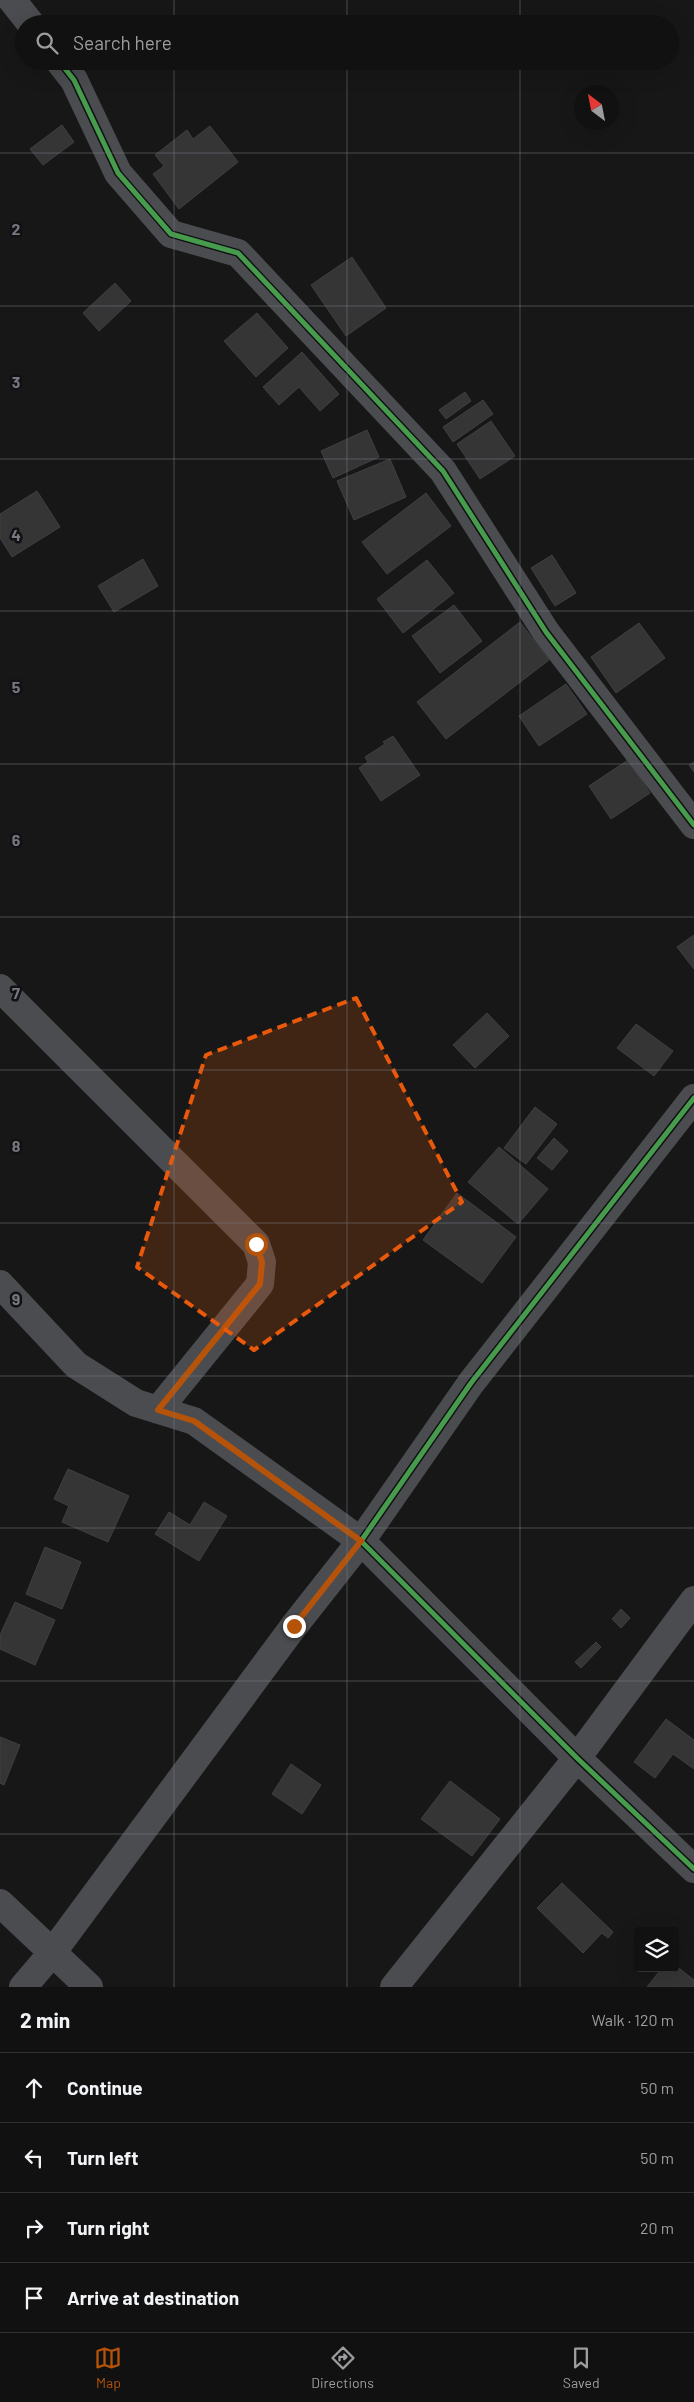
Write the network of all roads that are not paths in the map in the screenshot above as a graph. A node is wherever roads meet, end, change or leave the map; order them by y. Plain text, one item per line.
1 (12, 0) edge
2 (23, 15) edge
3 (66, 70) edge
4 (694, 825) edge
5 (0, 988) edge
6 (694, 1098) edge
7 (0, 1284) edge
8 (158, 1410) junction
9 (361, 1541) junction
10 (694, 1600) edge
11 (577, 1758) junction
12 (694, 1869) edge
13 (0, 1903) edge
14 (52, 1953) junction
15 (23, 1987) edge
16 (88, 1987) edge
17 (394, 1987) edge

1 - 2 street
3 - 4 street
5 - 8 street
6 - 9 street
7 - 8 street
8 - 9 street
9 - 11 street
9 - 14 street
10 - 11 street
11 - 12 street
11 - 17 street
13 - 14 street
14 - 15 street
14 - 16 street

